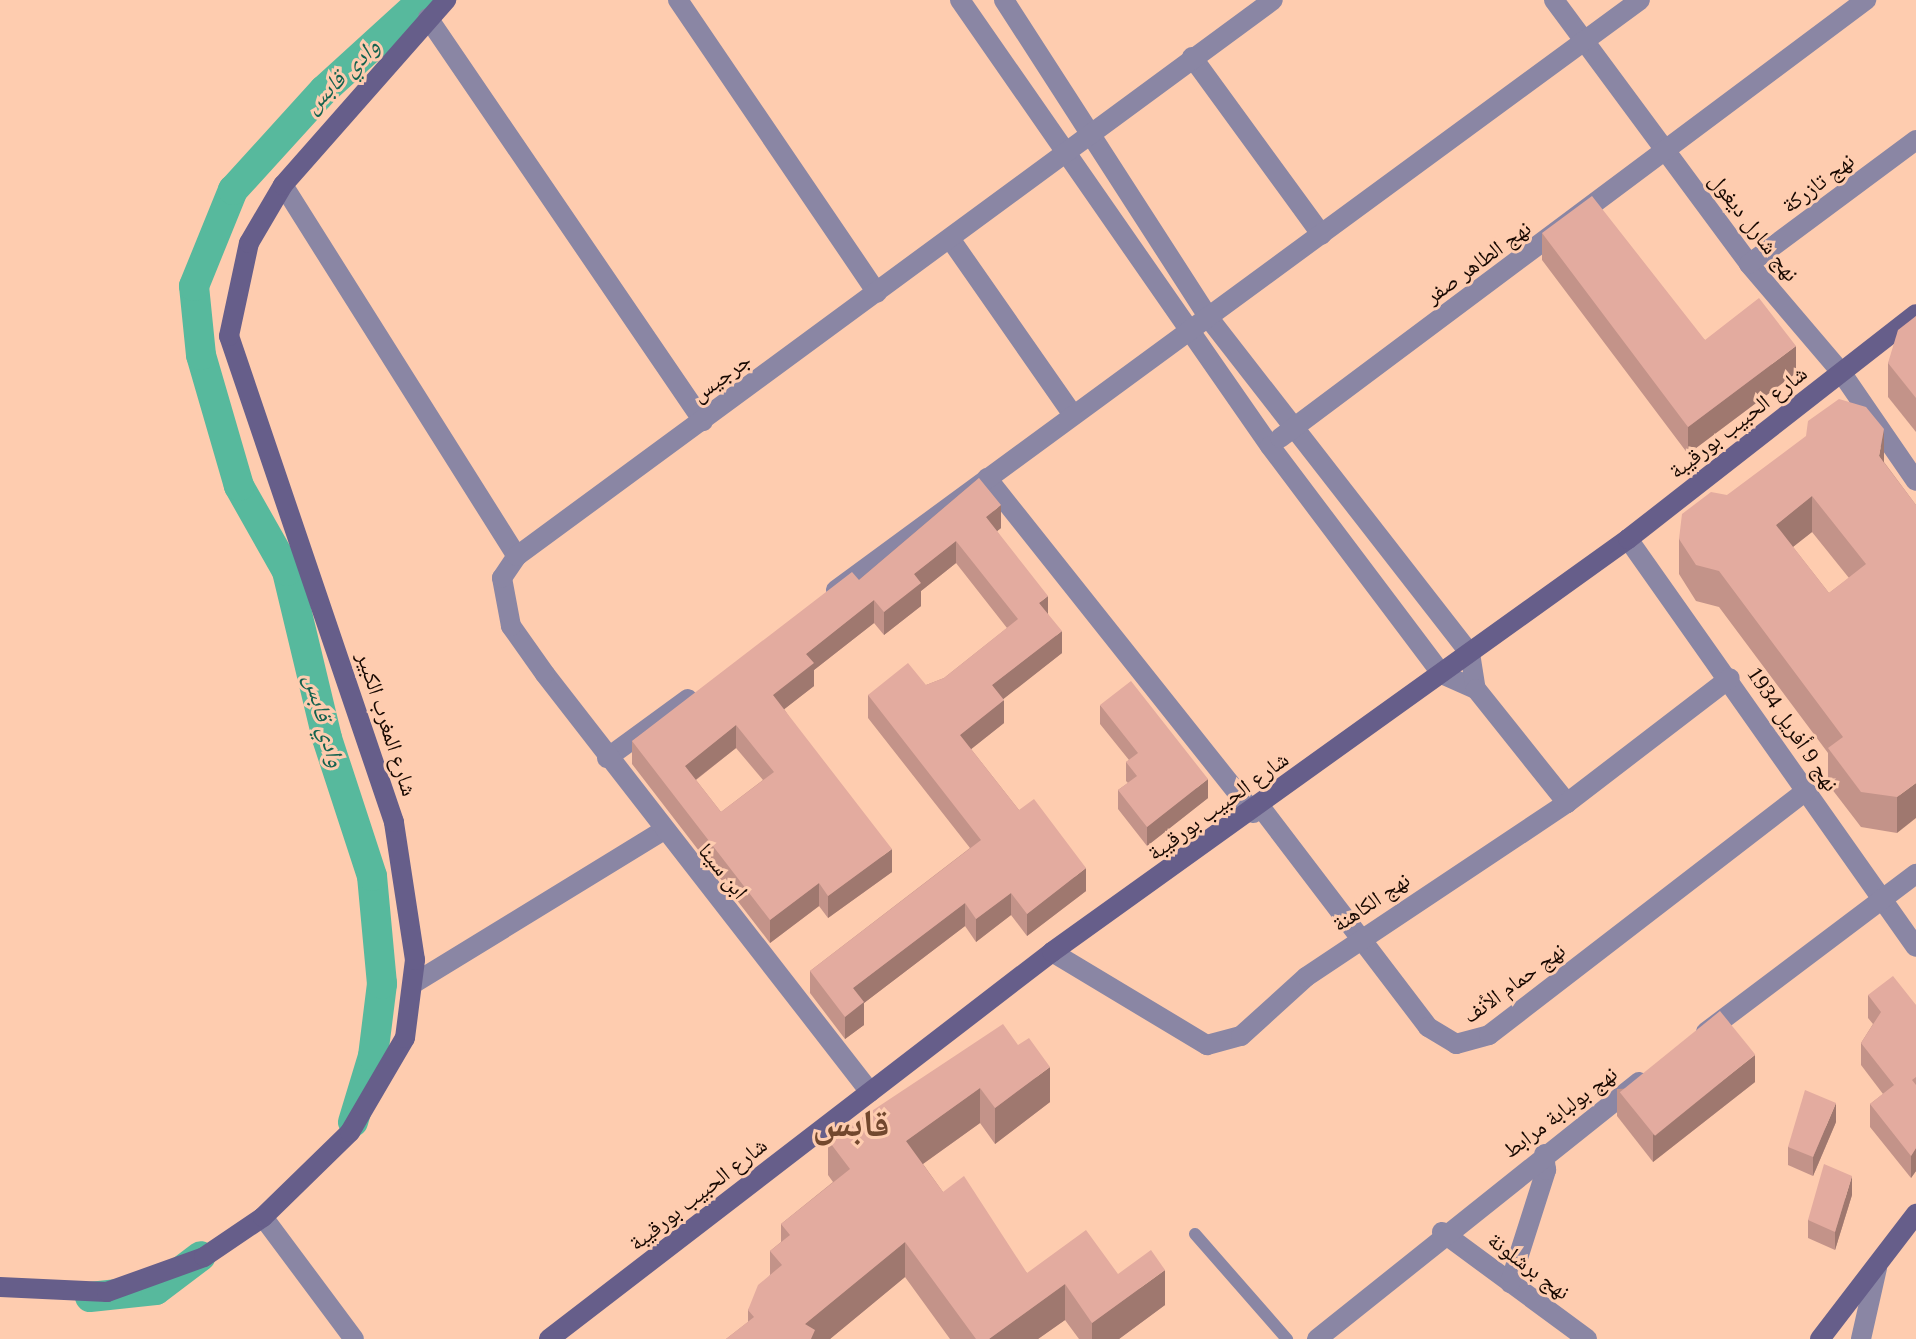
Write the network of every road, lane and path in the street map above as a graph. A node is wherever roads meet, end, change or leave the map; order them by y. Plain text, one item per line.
1 (446, 0) edge
2 (678, 0) edge
3 (960, 0) edge
4 (1004, 0) edge
5 (1554, 0) edge
6 (1640, 0) edge
7 (1866, 0) edge
8 (1264, 3) edge
9 (428, 18) junction
10 (1585, 40) junction
11 (1192, 57) junction
12 (1085, 135) junction
13 (1916, 140) edge
14 (1667, 152) junction
15 (1061, 154) junction
16 (283, 185) junction
17 (1322, 235) junction
18 (951, 240) junction
19 (1749, 264) junction
20 (877, 293) junction
21 (1916, 314) edge
22 (1208, 317) junction
23 (1188, 332) junction
24 (1841, 372) junction
25 (1073, 415) junction
26 (703, 421) junction
27 (1291, 430) junction
28 (1270, 446) junction
29 (987, 478) junction
30 (1916, 481) edge
31 (1628, 539) junction
32 (517, 556) junction
33 (822, 600) edge
34 (1470, 653) junction
35 (1442, 674) junction
36 (1730, 678) junction
37 (708, 684) edge
38 (1476, 689) junction
39 (607, 758) junction
40 (1806, 791) junction
41 (1567, 803) junction
42 (1256, 809) junction
43 (661, 832) junction
44 (1916, 874) edge
45 (1880, 901) junction
46 (1360, 937) junction
47 (1916, 947) edge
48 (1052, 952) junction
49 (416, 982) junction
50 (1681, 1051) edge
51 (1656, 1069) edge
52 (870, 1092) junction
53 (1544, 1154) junction
54 (1916, 1214) edge
55 (263, 1217) junction
56 (1442, 1232) junction
57 (1195, 1234) dead end
58 (1877, 1268) junction
59 (1510, 1283) junction
60 (0, 1287) edge
61 (551, 1338) edge
62 (354, 1339) edge
63 (1287, 1339) edge
64 (1317, 1339) edge
65 (1587, 1339) edge
66 (1820, 1339) edge
67 (1861, 1339) edge

1 - 9 street, شارع المغرب الكبير
2 - 20 street
3 - 15 street
4 - 12 street
5 - 10 street, نهج شارل ديغول
6 - 10 street
7 - 14 street, نهج الطاهر صفر
8 - 11 street, جرجيس
9 - 16 street, شارع المغرب الكبير
9 - 26 street
10 - 14 street, نهج شارل ديغول
10 - 17 street
11 - 12 street, جرجيس
11 - 17 street
12 - 15 street, جرجيس
12 - 22 street
13 - 19 street, نهج تازركة
14 - 19 street, نهج شارل ديغول
14 - 27 street, نهج الطاهر صفر
15 - 18 street, جرجيس
15 - 23 street
16 - 32 street
16 - 49 street, شارع المغرب الكبير
17 - 22 street
18 - 20 street, جرجيس
18 - 25 street
19 - 24 street, نهج شارل ديغول
20 - 26 street, جرجيس
21 - 24 street, شارع الحبيب بورقيبة
22 - 23 street
22 - 27 street
23 - 25 street
23 - 28 street
24 - 30 street, نهج شارل ديغول
24 - 31 street, شارع الحبيب بورقيبة
25 - 29 street
26 - 32 street, جرجيس
27 - 28 street, نهج الطاهر صفر
27 - 34 street
28 - 35 street
29 - 33 street
29 - 42 street, نهج حمام الأنف
31 - 34 street, شارع الحبيب بورقيبة
31 - 36 street, نهج 9 أفريل 1934
32 - 39 street, ابن سينا
34 - 35 street, شارع الحبيب بورقيبة
34 - 38 street
35 - 38 street
35 - 42 street, شارع الحبيب بورقيبة
36 - 40 street, نهج 9 أفريل 1934
36 - 41 street, نهج الكاهنة
37 - 39 street
38 - 41 street
39 - 43 street, ابن سينا
40 - 45 street, نهج 9 أفريل 1934
40 - 46 street, نهج حمام الأنف
41 - 46 street, نهج الكاهنة
42 - 46 street, نهج حمام الأنف
42 - 48 street, شارع الحبيب بورقيبة
43 - 49 street
43 - 52 street, ابن سينا
44 - 45 street
45 - 47 street, نهج 9 أفريل 1934
45 - 50 street
46 - 48 street, نهج الكاهنة
48 - 52 street, شارع الحبيب بورقيبة
49 - 55 street, شارع المغرب الكبير
51 - 53 street, نهج بولبابة مرابط
52 - 61 street, شارع الحبيب بورقيبة
53 - 56 street, نهج بولبابة مرابط
53 - 59 street
54 - 58 street
55 - 60 street, شارع المغرب الكبير
55 - 62 street
56 - 59 street, نهج برشلونة
56 - 64 street, نهج بولبابة مرابط
57 - 63 lane
58 - 66 street
58 - 67 street
59 - 65 street, نهج برشلونة

